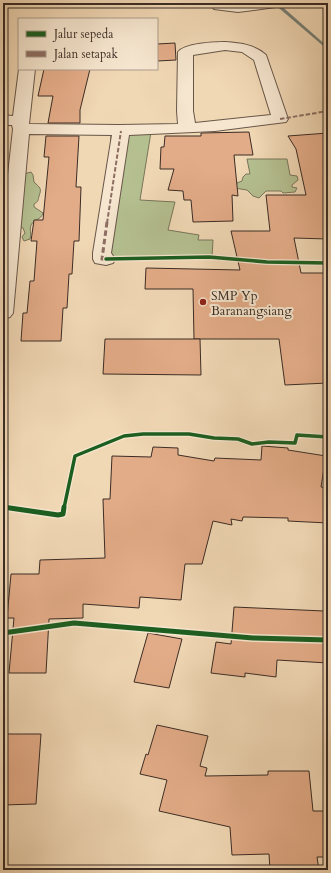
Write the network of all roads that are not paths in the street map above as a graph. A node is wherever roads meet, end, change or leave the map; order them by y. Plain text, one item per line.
1 (273, 4) edge
2 (219, 6) dead end
3 (27, 70) edge
4 (3, 120) edge
5 (21, 125) junction
6 (187, 128) junction
7 (121, 131) junction
8 (10, 172) edge
9 (7, 230) edge
10 (106, 259) dead end
11 (3, 309) edge

1 - 2 street
3 - 5 street
4 - 5 street
5 - 7 street
5 - 8 street
6 - 6 street
6 - 7 street
7 - 10 street
8 - 9 street
9 - 11 street

